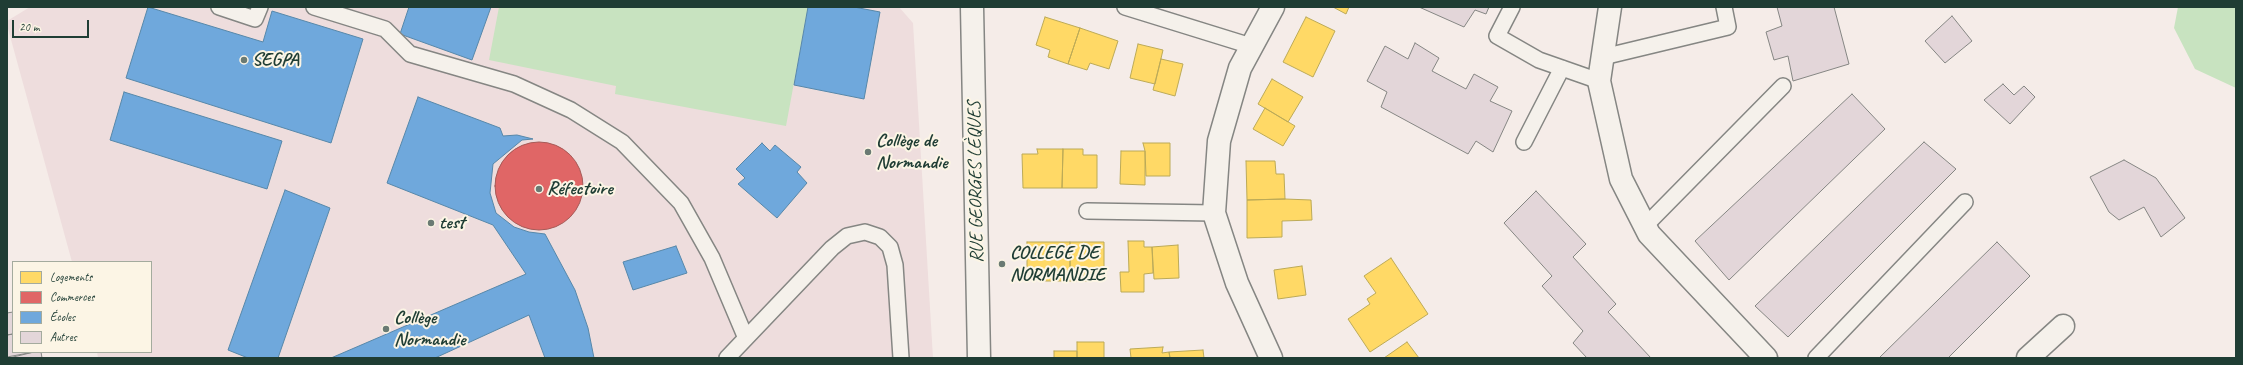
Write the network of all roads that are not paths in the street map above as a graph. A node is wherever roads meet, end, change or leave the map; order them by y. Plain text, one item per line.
1 (219, 7) edge
2 (260, 7) edge
3 (314, 7) edge
4 (972, 7) edge
5 (1125, 7) edge
6 (1273, 7) edge
7 (1512, 7) edge
8 (1610, 7) edge
9 (1724, 7) edge
10 (1251, 46) junction
11 (1603, 58) junction
12 (1562, 68) junction
13 (1599, 81) junction
14 (1783, 86) dead end
15 (1524, 142) dead end
16 (1965, 202) dead end
17 (1087, 211) dead end
18 (1214, 213) junction
19 (1645, 226) junction
20 (2063, 326) dead end
21 (745, 336) junction
22 (728, 358) edge
23 (901, 358) edge
24 (979, 358) edge
25 (1271, 358) edge
26 (1766, 358) edge
27 (1816, 358) edge
28 (2028, 358) edge

1 - 2 lane
3 - 21 lane
4 - 24 street, RUE GEORGES LÈQUES
5 - 10 lane
6 - 10 street
7 - 12 lane
8 - 11 street
9 - 11 lane
10 - 18 street
11 - 13 street
12 - 13 lane
12 - 15 lane
13 - 19 street
14 - 19 lane
16 - 27 lane
17 - 18 lane
18 - 25 street
19 - 26 street
20 - 28 street
21 - 22 lane
21 - 23 lane

